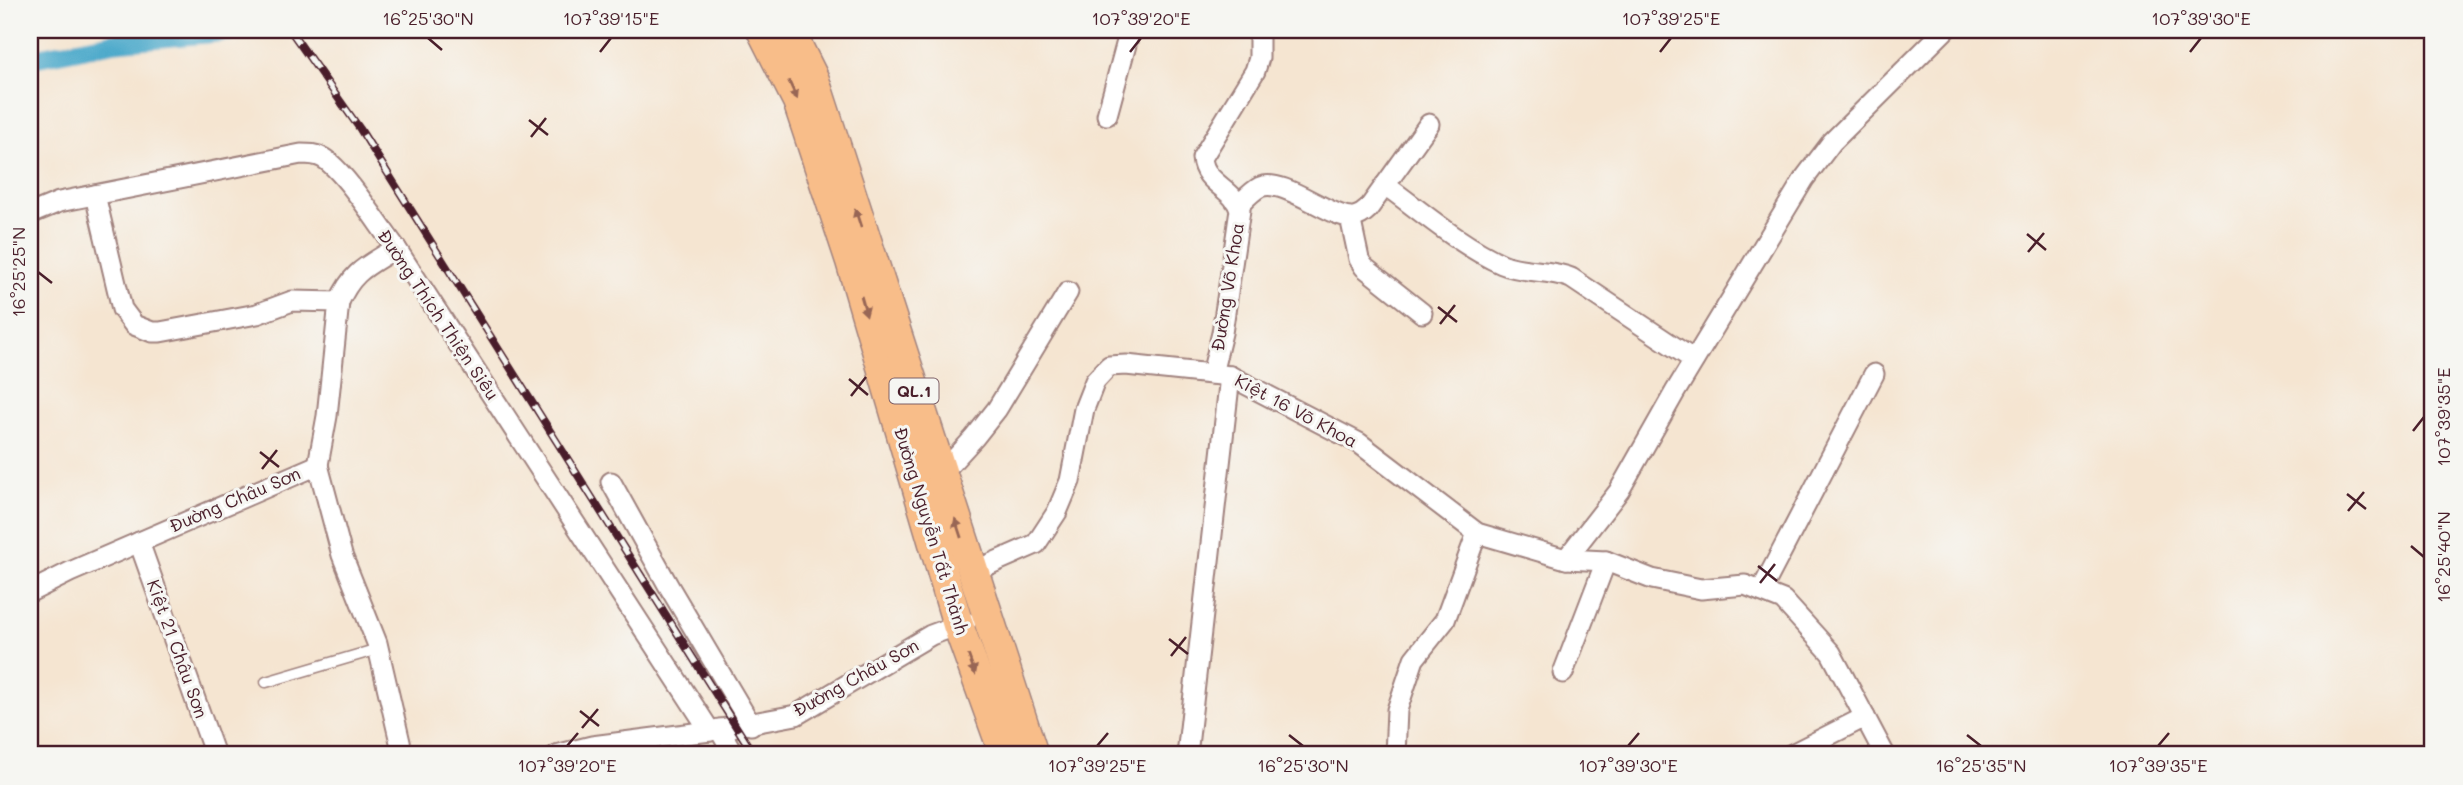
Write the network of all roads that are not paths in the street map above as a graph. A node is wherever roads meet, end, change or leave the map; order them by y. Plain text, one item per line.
1 (762, 30) edge
2 (789, 30) edge
3 (1130, 30) edge
4 (1259, 30) edge
5 (1945, 30) edge
6 (1107, 115) dead end
7 (1429, 124) dead end
8 (1385, 186) junction
9 (95, 195) junction
10 (1239, 205) junction
11 (30, 214) edge
12 (1350, 217) junction
13 (396, 248) junction
14 (1068, 292) dead end
15 (339, 302) junction
16 (1422, 313) dead end
17 (1686, 355) junction
18 (1874, 374) dead end
19 (1221, 375) junction
20 (318, 465) junction
21 (941, 474) junction
22 (611, 482) dead end
23 (1477, 533) junction
24 (139, 542) junction
25 (1566, 559) junction
26 (1606, 561) junction
27 (972, 572) junction
28 (1760, 591) junction
29 (30, 592) edge
30 (987, 615) junction
31 (958, 625) junction
32 (378, 649) junction
33 (1563, 673) dead end
34 (266, 682) dead end
35 (1865, 717) junction
36 (751, 724) junction
37 (715, 730) junction
38 (215, 755) edge
39 (401, 755) edge
40 (556, 755) edge
41 (734, 755) edge
42 (1005, 755) edge
43 (1033, 755) edge
44 (1187, 755) edge
45 (1395, 755) edge
46 (1790, 755) edge
47 (1885, 755) edge

1 -> 31 main road, Đường Nguyễn Tất Thành / QL.1
21 -> 2 main road, Đường Nguyễn Tất Thành / QL.1
3 - 6 street
4 - 10 street, Đường Võ Khoa
5 - 17 street
7 - 8 street
8 - 12 street
8 - 17 street
9 - 11 street, Đường Thích Thiện Siêu
9 - 13 street, Đường Thích Thiện Siêu
9 - 15 street
10 - 12 street
10 - 19 street, Đường Võ Khoa
12 - 16 street
13 - 15 street
13 - 37 street, Đường Thích Thiện Siêu
14 - 21 street
15 - 20 street
17 - 25 street
18 - 28 street
19 - 23 street, Kiệt 16 Võ Khoa
19 - 27 street, Đường Võ Khoa
19 - 44 street
20 - 24 street, Đường Châu Sơn
20 - 32 street, Đường Châu Sơn
27 -> 21 main road, Đường Nguyễn Tất Thành / QL.1
22 - 36 street
23 - 25 street
23 - 45 street
24 - 29 street, Đường Châu Sơn
24 - 38 street, Kiệt 21 Châu Sơn
25 - 26 street
26 - 28 street
26 - 33 street
27 - 30 main road, Đường Nguyễn Tất Thành / QL.1
28 - 35 street
30 - 31 street, Đường Châu Sơn
30 - 43 main road, Đường Nguyễn Tất Thành / QL.1
31 - 36 street, Đường Châu Sơn
31 -> 42 main road, Đường Nguyễn Tất Thành / QL.1
32 - 34 lane
32 - 39 street, Đường Châu Sơn
35 - 46 street
35 - 47 street
36 - 37 street, Đường Châu Sơn
37 - 40 street, Đường Châu Sơn
37 - 41 street, Đường Thích Thiện Siêu

